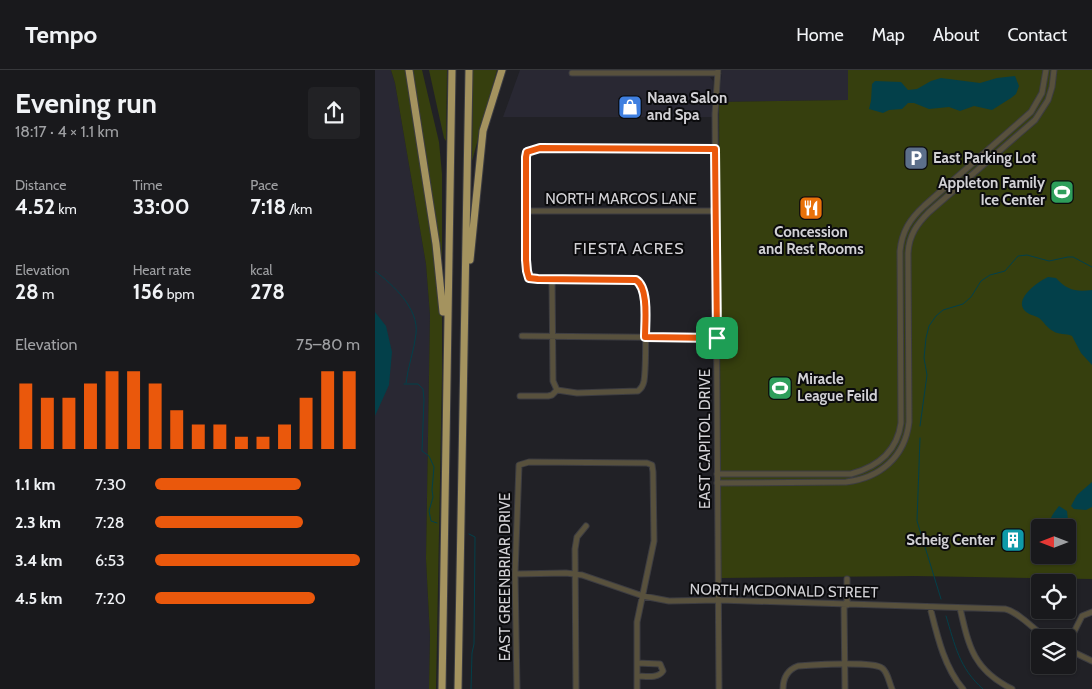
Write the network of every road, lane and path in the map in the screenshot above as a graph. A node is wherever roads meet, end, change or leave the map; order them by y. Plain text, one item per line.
1 (409, 70) edge
2 (452, 70) edge
3 (469, 70) edge
4 (502, 70) edge
5 (1046, 70) edge
6 (1054, 70) edge
7 (718, 72) edge
8 (572, 73) dead end
9 (715, 149) junction
10 (526, 211) junction
11 (716, 211) junction
12 (552, 280) junction
13 (465, 300) junction
14 (522, 336) dead end
15 (552, 336) junction
16 (645, 337) junction
17 (717, 338) junction
18 (447, 354) junction
19 (557, 390) junction
20 (520, 396) dead end
21 (717, 474) junction
22 (717, 483) junction
23 (586, 526) dead end
24 (515, 574) junction
25 (575, 574) junction
26 (847, 579) dead end
27 (643, 596) junction
28 (719, 600) junction
29 (846, 605) junction
30 (930, 607) junction
31 (960, 608) junction
32 (1092, 612) edge
33 (1034, 629) edge
34 (1076, 629) edge
35 (1076, 652) edge
36 (1092, 661) edge
37 (637, 663) junction
38 (845, 665) junction
39 (637, 676) junction
40 (442, 689) edge
41 (458, 689) edge
42 (517, 689) edge
43 (576, 689) edge
44 (637, 689) edge
45 (719, 689) edge
46 (783, 689) edge
47 (845, 689) edge
48 (892, 689) edge
49 (963, 689) edge
50 (1012, 689) edge

1 - 18 highway
2 - 18 highway
3 - 13 highway
4 - 13 highway
5 - 21 street
6 - 22 street
7 - 8 street
7 - 9 street, EAST CAPITOL DRIVE
9 - 10 street
9 - 11 street, EAST CAPITOL DRIVE
10 - 11 street, NORTH MARCOS LANE
10 - 12 street
11 - 17 street, EAST CAPITOL DRIVE
12 - 15 street
12 - 16 street
13 - 41 highway
14 - 15 street
15 - 16 street
15 - 19 street
16 - 17 street
16 - 19 street
17 - 21 street, EAST CAPITOL DRIVE
18 - 40 highway
19 - 20 street
21 - 22 street, EAST CAPITOL DRIVE
22 - 28 street, EAST CAPITOL DRIVE
23 - 25 street
24 - 25 street, NORTH MCDONALD STREET
24 - 27 street, EAST GREENBRIAR DRIVE
24 - 42 street, EAST GREENBRIAR DRIVE
25 - 27 street, NORTH MCDONALD STREET
25 - 43 street
26 - 29 street
27 - 28 street, NORTH MCDONALD STREET
27 - 37 street
28 - 29 street, NORTH MCDONALD STREET
28 - 45 street, EAST CAPITOL DRIVE
29 - 30 street, NORTH MCDONALD STREET
29 - 38 street
30 - 31 street, NORTH MCDONALD STREET
30 - 49 street
31 - 33 street, NORTH MCDONALD STREET
31 - 50 street
32 - 34 street
35 - 36 street
37 - 39 street
37 - 39 street
38 - 46 street
38 - 47 street
38 - 48 street
39 - 44 street

